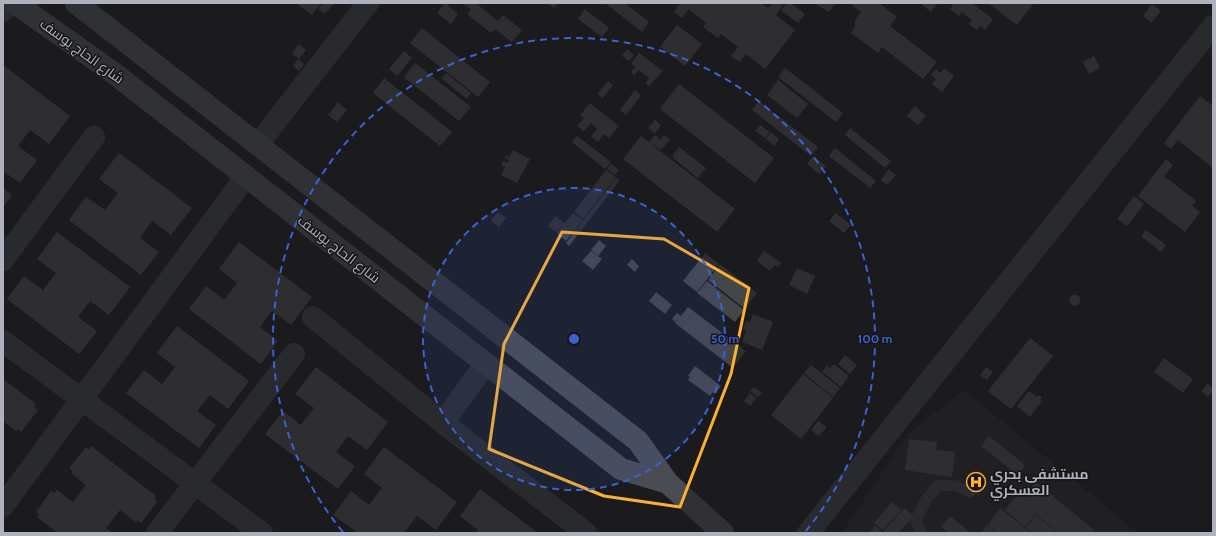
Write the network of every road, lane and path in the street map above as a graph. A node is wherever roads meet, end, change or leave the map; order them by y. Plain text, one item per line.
1 (9, 3) edge
2 (15, 3) edge
3 (76, 3) edge
4 (100, 3) edge
5 (368, 3) edge
6 (3, 11) edge
7 (1213, 26) edge
8 (133, 46) junction
9 (94, 137) dead end
10 (258, 144) junction
11 (246, 176) junction
12 (3, 260) edge
13 (313, 317) dead end
14 (3, 342) edge
15 (294, 354) dead end
16 (486, 363) junction
17 (81, 399) junction
18 (443, 423) junction
19 (668, 483) junction
20 (195, 484) junction
21 (970, 492) dead end
22 (3, 506) edge
23 (157, 533) edge
24 (262, 533) edge
25 (586, 533) edge
26 (723, 533) edge
27 (808, 533) edge
28 (921, 533) edge

1 - 6 street
2 - 11 main road, شارع الحاج يوسف
3 - 8 main road, شارع الحاج يوسف
4 - 8 main road
5 - 10 street
7 - 27 street
8 - 10 main road, شارع الحاج يوسف
9 - 12 street
10 - 19 main road, شارع الحاج يوسف
11 - 16 main road, شارع الحاج يوسف
11 - 17 street
13 - 18 street
14 - 17 street
15 - 20 street
16 - 18 street
16 - 19 main road, شارع الحاج يوسف
17 - 20 street
17 - 22 street
18 - 25 street
19 - 26 main road, شارع الحاج يوسف
20 - 23 street
20 - 24 street
21 - 28 lane

